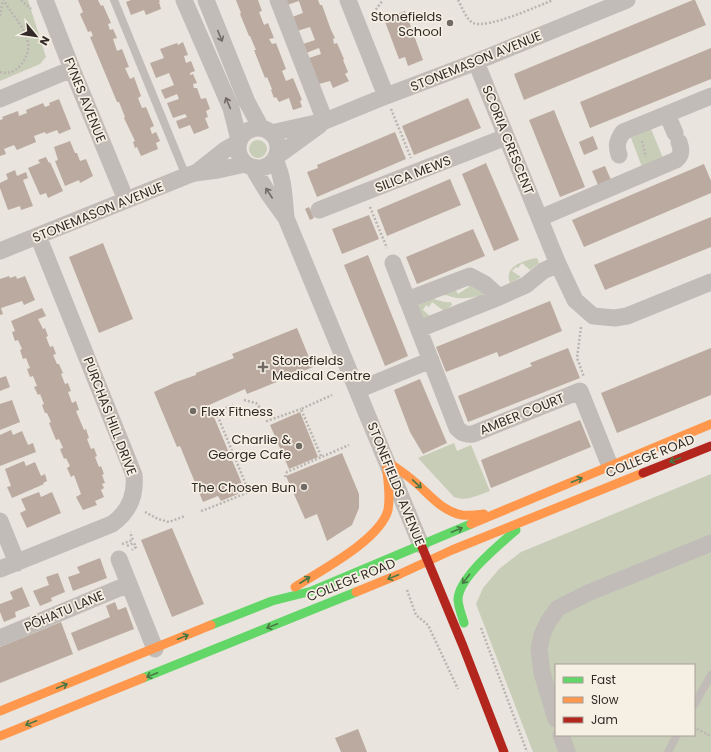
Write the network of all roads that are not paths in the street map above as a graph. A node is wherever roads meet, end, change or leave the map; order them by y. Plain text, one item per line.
1 (45, 0) edge
2 (114, 0) edge
3 (184, 0) edge
4 (206, 0) edge
5 (278, 0) edge
6 (348, 0) edge
7 (627, 0) edge
8 (476, 62) junction
9 (72, 69) junction
10 (386, 96) junction
11 (711, 96) edge
12 (0, 99) edge
13 (667, 114) junction
14 (325, 121) junction
15 (266, 130) junction
16 (506, 137) junction
17 (239, 141) junction
18 (275, 159) junction
19 (249, 166) junction
20 (191, 174) junction
21 (630, 180) junction
22 (126, 200) junction
23 (319, 210) dead end
24 (286, 218) junction
25 (540, 218) junction
26 (38, 236) junction
27 (0, 251) edge
28 (391, 258) road end
29 (558, 264) junction
30 (711, 282) edge
31 (499, 296) junction
32 (407, 300) junction
33 (419, 329) junction
34 (431, 360) junction
35 (358, 390) junction
36 (711, 424) edge
37 (711, 446) edge
38 (386, 460) junction
39 (610, 466) junction
40 (513, 506) junction
41 (0, 521) edge
42 (524, 522) junction
43 (711, 543) edge
44 (421, 545) junction
45 (119, 559) dead end
46 (428, 560) junction
47 (17, 562) junction
48 (0, 569) edge
49 (128, 584) junction
50 (272, 601) junction
51 (0, 638) edge
52 (154, 649) junction
53 (711, 675) edge
54 (482, 696) junction
55 (695, 704) edge
56 (0, 711) edge
57 (555, 716) edge
58 (0, 736) edge
59 (561, 736) edge
60 (676, 736) edge
61 (504, 752) edge
62 (567, 752) edge
63 (668, 752) edge

1 - 9 street, FYNES AVENUE
2 - 20 lane
17 -> 3 street
4 -> 15 street
5 - 14 street
6 - 10 street
7 - 8 street, STONEMASON AVENUE
8 - 10 street, STONEMASON AVENUE
8 - 16 street, SCORIA CRESCENT
9 - 12 street
9 - 22 street, FYNES AVENUE
10 - 14 street, STONEMASON AVENUE
11 - 13 street
13 - 21 street
13 - 21 street
14 - 15 street, STONEMASON AVENUE
14 - 18 street, STONEMASON AVENUE
15 - 17 street
15 - 18 street
16 - 23 street, SILICA MEWS
16 - 25 street, SCORIA CRESCENT
17 - 19 street
17 - 20 street, STONEMASON AVENUE
18 - 19 street
18 - 24 street, STONEFIELDS AVENUE
19 - 20 street, STONEMASON AVENUE
24 -> 19 street, STONEFIELDS AVENUE
20 - 22 street, STONEMASON AVENUE
21 - 25 street
22 - 26 street, STONEMASON AVENUE
24 - 35 street, STONEFIELDS AVENUE
25 - 29 street, SCORIA CRESCENT
26 - 27 street, STONEMASON AVENUE
26 - 47 street, PURCHAS HILL DRIVE
28 - 32 street, AMBER COURT
29 - 30 street, SCORIA CRESCENT
29 - 31 street
31 - 32 street
31 - 33 street
32 - 33 street, AMBER COURT
33 - 34 street, AMBER COURT
34 - 35 street
34 - 39 street, AMBER COURT
35 - 38 street, STONEFIELDS AVENUE
36 - 39 main road, COLLEGE ROAD
37 -> 42 main road, COLLEGE ROAD
38 -> 40 main road
38 - 44 street, STONEFIELDS AVENUE
50 -> 38 main road
40 -> 39 main road, COLLEGE ROAD
44 -> 40 main road, COLLEGE ROAD
41 - 47 street
42 - 46 main road, COLLEGE ROAD
42 -> 54 main road
43 - 57 street
44 - 46 main road, STONEFIELDS AVENUE
44 - 50 main road, COLLEGE ROAD
45 - 49 street
46 - 54 main road, STONEFIELDS AVENUE
46 -> 58 main road, COLLEGE ROAD
47 - 48 street, PURCHAS HILL DRIVE
49 - 51 street, PŌHATU LANE
49 - 52 street
52 -> 50 main road, COLLEGE ROAD
56 -> 52 main road, COLLEGE ROAD
53 - 55 lane
54 - 61 main road, STONEFIELDS AVENUE
59 - 62 street
60 - 63 lane

